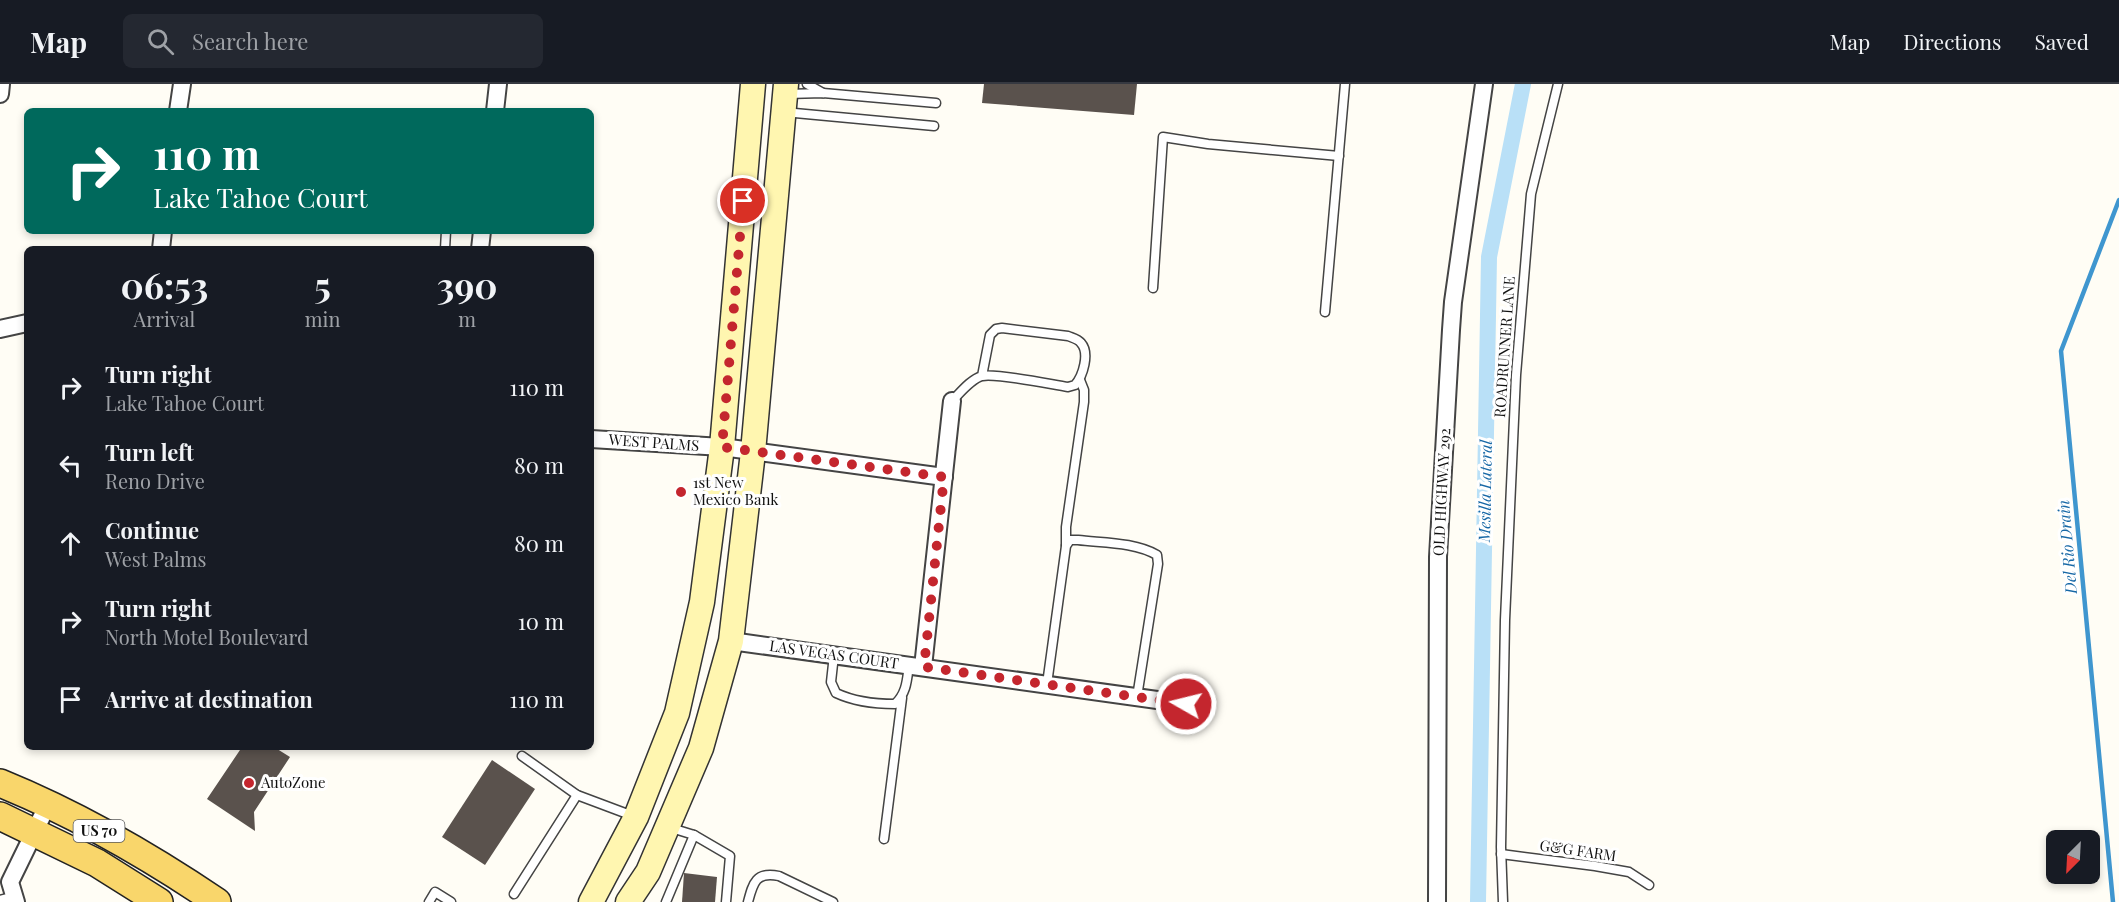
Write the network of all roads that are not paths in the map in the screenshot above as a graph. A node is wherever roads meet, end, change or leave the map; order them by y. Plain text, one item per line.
1 (1, 84) edge
2 (182, 84) edge
3 (498, 84) edge
4 (1345, 84) edge
5 (1484, 84) edge
6 (1558, 84) edge
7 (790, 93) edge
8 (823, 93) junction
9 (0, 94) edge
10 (752, 94) edge
11 (936, 103) dead end
12 (178, 108) edge
13 (495, 108) edge
14 (934, 126) dead end
15 (1338, 156) junction
16 (1153, 288) dead end
17 (1325, 312) dead end
18 (24, 324) edge
19 (0, 329) edge
20 (982, 376) junction
21 (1080, 380) junction
22 (952, 401) joint
23 (594, 439) edge
24 (722, 447) junction
25 (753, 452) junction
26 (944, 477) junction
27 (1066, 546) junction
28 (731, 640) junction
29 (834, 655) junction
30 (916, 666) junction
31 (1047, 684) junction
32 (1137, 697) junction
33 (902, 698) junction
34 (1186, 704) dead end
35 (522, 756) dead end
36 (0, 783) edge
37 (577, 795) junction
38 (48, 804) junction
39 (0, 816) edge
40 (636, 817) junction
41 (668, 827) junction
42 (35, 832) junction
43 (694, 835) junction
44 (884, 839) dead end
45 (1501, 854) junction
46 (1649, 885) dead end
47 (514, 894) dead end
48 (208, 899) edge
49 (6, 900) edge
50 (159, 902) edge
51 (429, 902) edge
52 (451, 902) edge
53 (591, 902) edge
54 (628, 902) edge
55 (666, 902) edge
56 (726, 902) edge
57 (748, 902) edge
58 (832, 902) edge
59 (1437, 902) edge
60 (1503, 902) edge

1 - 9 street
2 - 12 street
3 - 13 street
4 - 15 lane
5 - 59 street, OLD HIGHWAY 292
6 - 45 lane, ROADRUNNER LANE
7 - 8 lane
7 - 8 lane
7 - 10 main road
7 - 14 lane
7 - 25 main road
8 - 11 lane
10 - 24 main road
15 - 16 lane
15 - 17 lane
18 - 19 street
20 - 21 lane
20 - 21 lane
20 - 22 lane
21 - 27 lane
22 - 26 street
23 - 24 street, WEST PALMS
24 - 25 street, WEST PALMS
24 - 40 main road
25 - 26 street, WEST PALMS
25 - 28 main road
26 - 30 street
27 - 31 lane
27 - 32 lane
28 - 29 street, LAS VEGAS COURT
28 - 41 main road
29 - 30 street, LAS VEGAS COURT
29 - 33 lane
30 - 31 street, LAS VEGAS COURT
30 - 33 lane
31 - 32 street, LAS VEGAS COURT
32 - 34 street, LAS VEGAS COURT
33 - 44 lane
35 - 37 lane
36 - 38 main road, US 70
37 - 40 lane
37 - 47 lane
38 - 42 street
38 - 48 main road, US 70
39 - 42 main road, US 70
40 - 41 main road
40 - 53 main road
41 - 43 lane
41 - 54 main road
42 - 49 street
42 - 50 main road, US 70
43 - 55 lane
43 - 56 lane
45 - 46 lane, G&G FARM
45 - 60 lane, ROADRUNNER LANE
51 - 52 lane
57 - 58 lane

